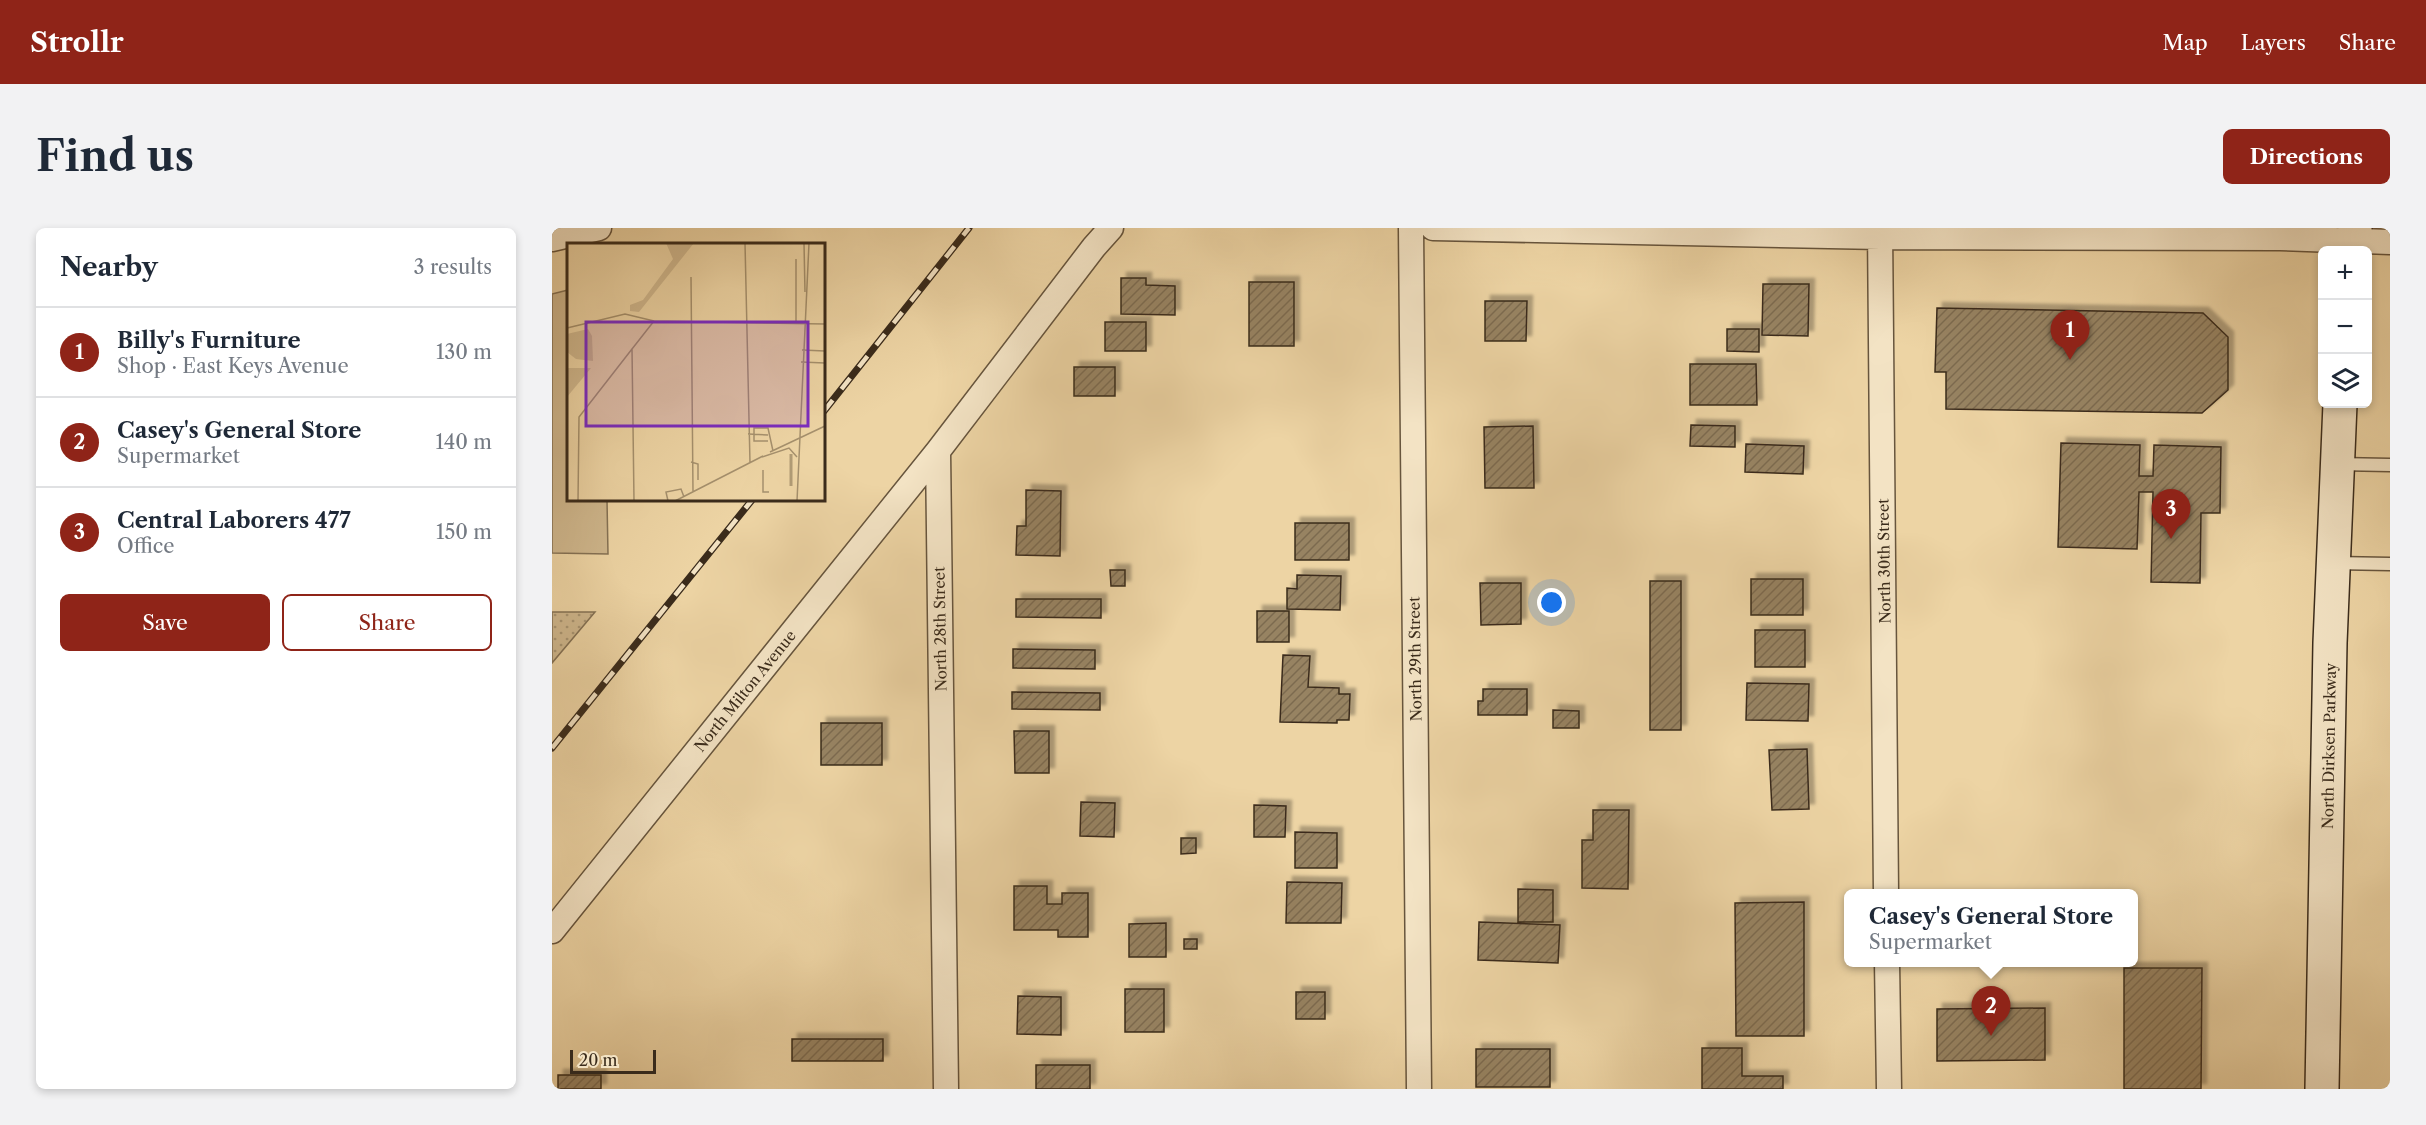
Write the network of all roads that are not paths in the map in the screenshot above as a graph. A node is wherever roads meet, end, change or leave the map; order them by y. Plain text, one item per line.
1 (599, 228) edge
2 (1111, 228) edge
3 (1411, 228) edge
4 (1433, 228) edge
5 (1880, 232) edge
6 (2288, 233) edge
7 (552, 239) edge
8 (2354, 240) edge
9 (2390, 242) edge
10 (2340, 408) edge
11 (938, 451) junction
12 (2337, 464) junction
13 (2390, 465) edge
14 (2332, 563) junction
15 (2390, 564) edge
16 (1886, 889) edge
17 (552, 931) edge
18 (1887, 967) edge
19 (946, 1089) edge
20 (1419, 1089) edge
21 (1889, 1089) edge
22 (2322, 1089) edge

1 - 7 street
2 - 11 street
3 - 20 street, North 29th Street
4 - 5 street
5 - 6 street
5 - 16 street, North 30th Street
6 - 8 street
8 - 9 street
10 - 12 main road, North Dirksen Parkway
11 - 17 street, North Milton Avenue
11 - 19 street, North 28th Street
12 - 13 lane
12 - 14 main road, North Dirksen Parkway
14 - 15 lane
14 - 22 main road, North Dirksen Parkway
18 - 21 street

